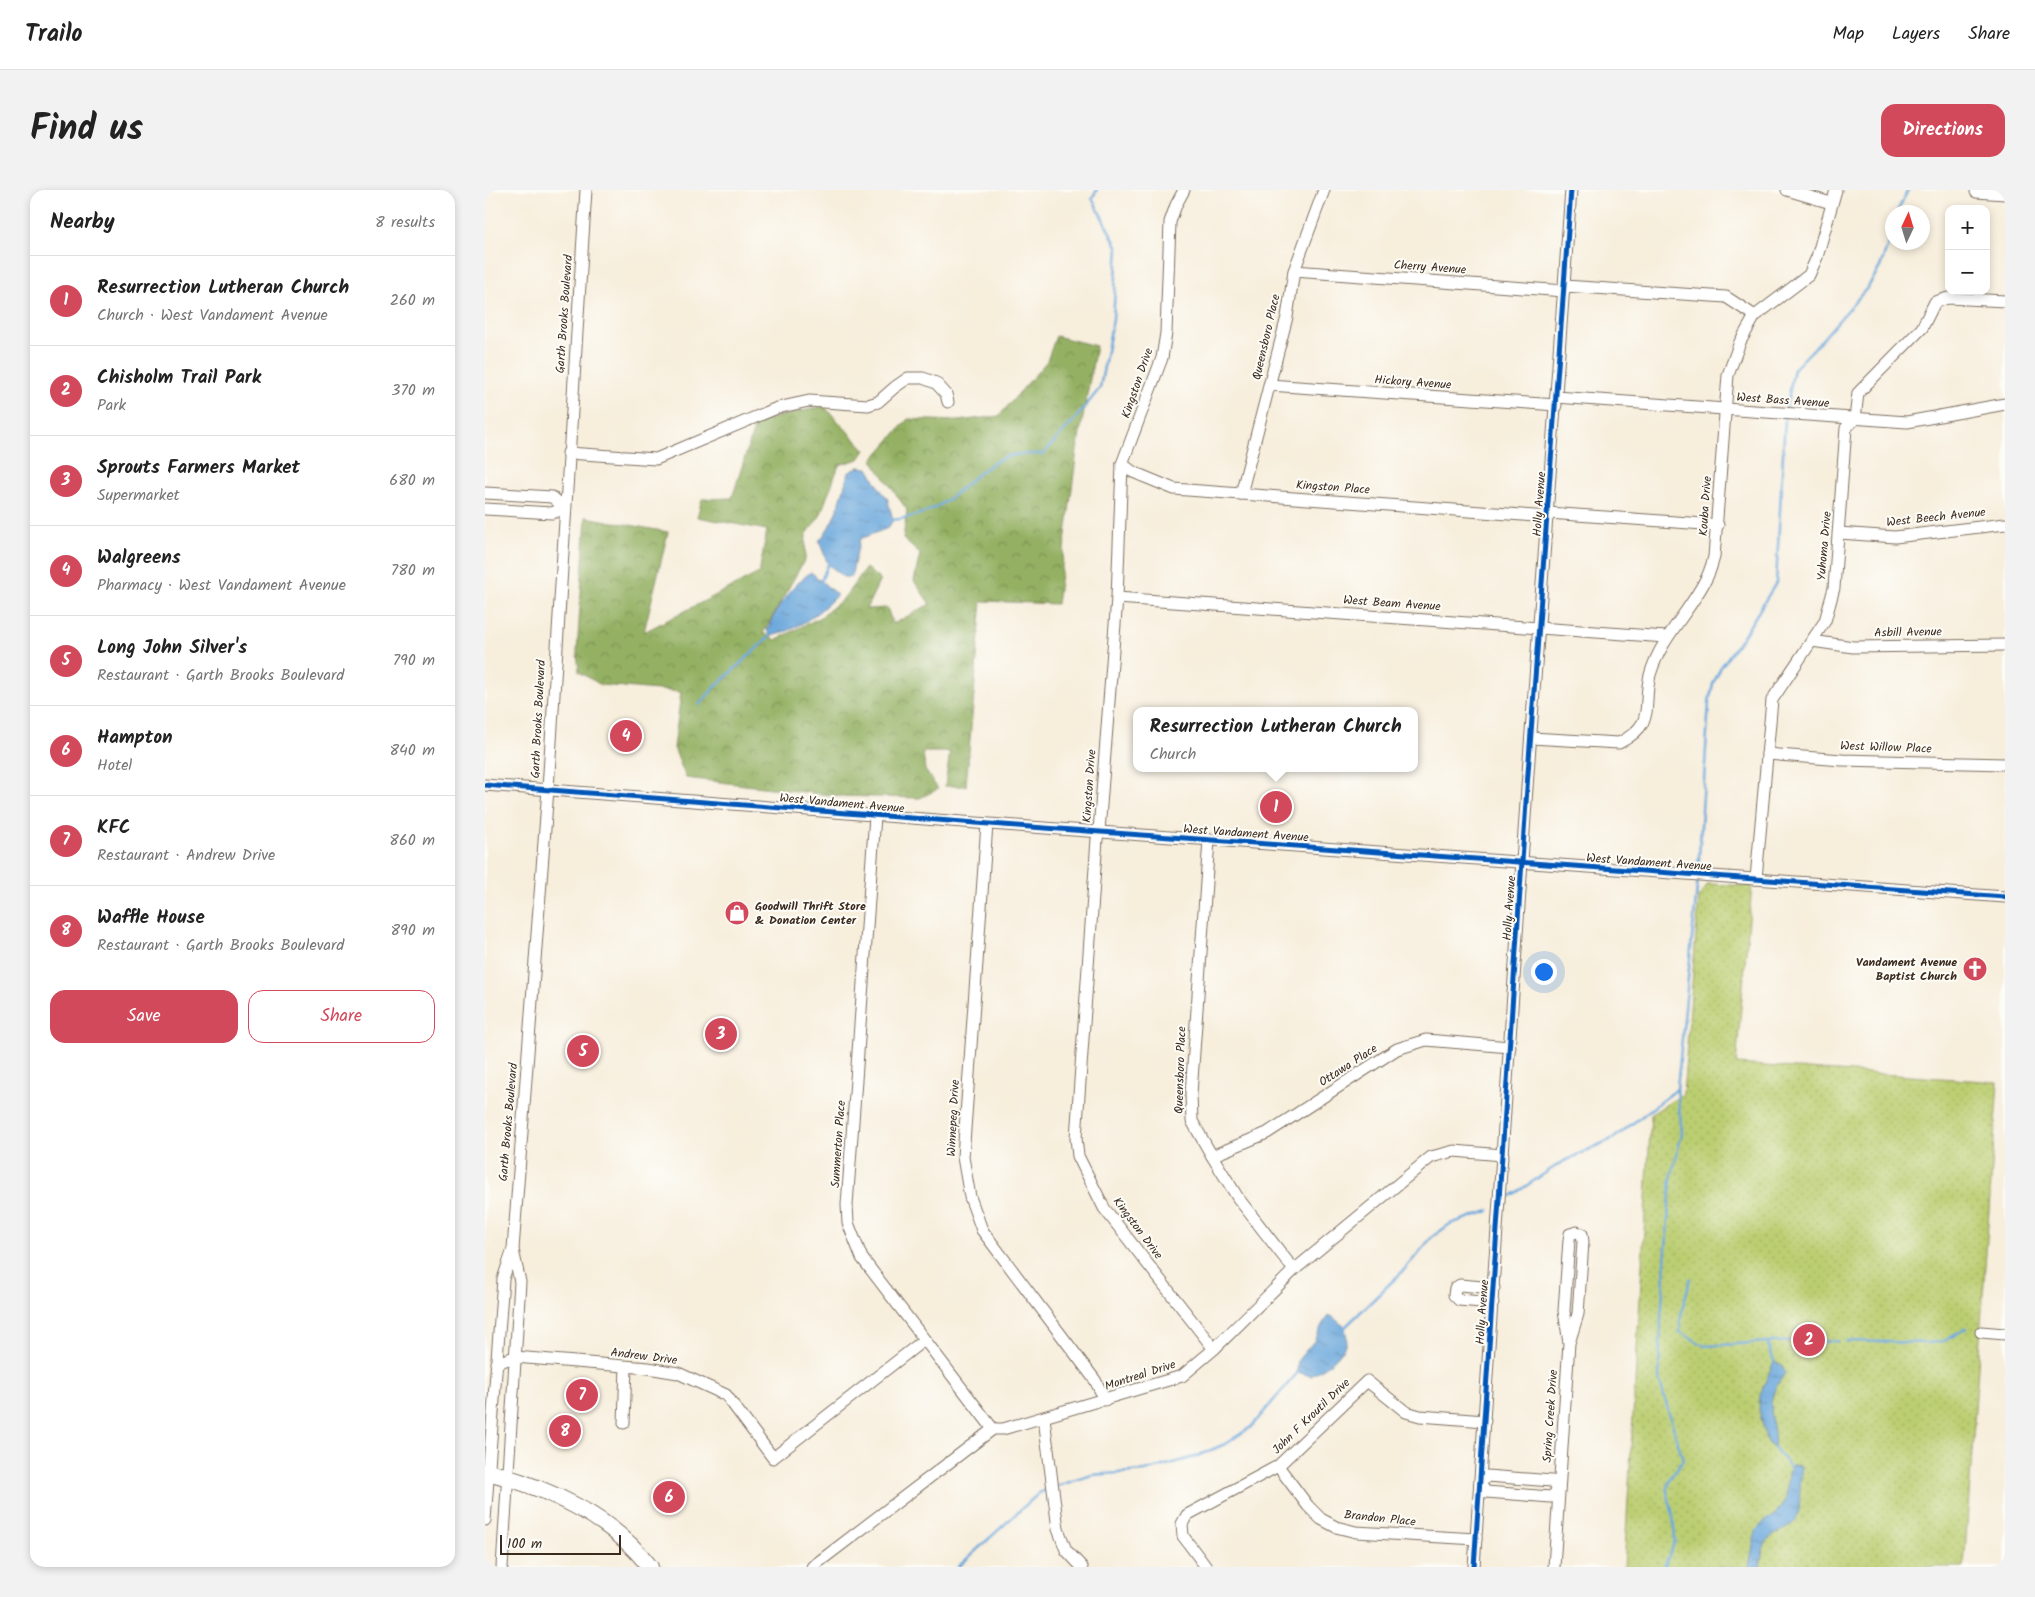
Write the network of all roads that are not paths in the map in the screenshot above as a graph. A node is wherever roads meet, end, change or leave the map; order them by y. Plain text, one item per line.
1 (586, 190) edge
2 (1184, 190) edge
3 (1324, 190) edge
4 (1571, 190) edge
5 (1787, 190) edge
6 (1836, 190) edge
7 (1976, 192) dead end
8 (2005, 194) edge
9 (1831, 204) junction
10 (1294, 272) junction
11 (1564, 288) junction
12 (2005, 302) edge
13 (1755, 316) junction
14 (1269, 385) junction
15 (1556, 401) junction
16 (948, 402) dead end
17 (2005, 404) edge
18 (1726, 409) junction
19 (1855, 419) junction
20 (568, 453) junction
21 (1122, 464) junction
22 (485, 493) edge
23 (1241, 494) junction
24 (521, 496) junction
25 (565, 508) junction
26 (485, 509) edge
27 (519, 511) junction
28 (1548, 515) junction
29 (2005, 524) edge
30 (1718, 525) junction
31 (1839, 533) junction
32 (1117, 598) junction
33 (1539, 627) junction
34 (1666, 637) junction
35 (1812, 641) junction
36 (2005, 645) edge
37 (1531, 738) junction
38 (1767, 754) junction
39 (2005, 764) edge
40 (485, 785) edge
41 (548, 789) junction
42 (875, 816) junction
43 (987, 824) junction
44 (1099, 831) junction
45 (1209, 840) junction
46 (1523, 864) junction
47 (1757, 879) junction
48 (2005, 897) edge
49 (1510, 1047) junction
50 (1503, 1155) junction
51 (1212, 1156) junction
52 (513, 1249) junction
53 (1294, 1270) junction
54 (1494, 1288) junction
55 (1493, 1303) junction
56 (1981, 1332) dead end
57 (2005, 1334) edge
58 (924, 1340) junction
59 (1569, 1344) junction
60 (1214, 1349) junction
61 (515, 1357) junction
62 (496, 1363) junction
63 (626, 1367) junction
64 (1105, 1400) junction
65 (1044, 1418) junction
66 (1485, 1421) junction
67 (624, 1422) dead end
68 (993, 1429) junction
69 (1278, 1466) junction
70 (487, 1471) edge
71 (507, 1479) junction
72 (1480, 1484) junction
73 (1559, 1490) junction
74 (485, 1520) edge
75 (1476, 1539) junction
76 (501, 1567) edge
77 (650, 1567) edge
78 (813, 1567) edge
79 (1082, 1567) edge
80 (1206, 1567) edge
81 (1474, 1567) edge
82 (1554, 1567) edge

1 - 20 street, Garth Brooks Boulevard
2 - 21 street, Kingston Drive
3 - 10 street, Queensboro Place
4 - 11 street, Holly Avenue
5 - 9 street
6 - 9 street, Kouba Drive
7 - 8 street
9 - 13 street, Kouba Drive
10 - 11 street, Cherry Avenue
10 - 14 street, Queensboro Place
11 - 13 street, Cherry Avenue
11 - 15 street, Holly Avenue
12 - 19 street, Yuhoma Drive
13 - 18 street, Kouba Drive
14 - 15 street, Hickory Avenue
14 - 23 street, Queensboro Place
15 - 18 street, West Bass Avenue
15 - 28 street, Holly Avenue
16 - 20 street
17 - 19 street, West Bass Avenue
18 - 19 street, West Bass Avenue
18 - 30 street, Kouba Drive
19 - 31 street, Yuhoma Drive
20 - 25 street, Garth Brooks Boulevard
21 - 23 street, Kingston Place
21 - 32 street, Kingston Drive
22 - 24 street
23 - 28 street, Kingston Place
24 - 25 street
24 - 27 street
25 - 27 street
25 - 41 street, Garth Brooks Boulevard
26 - 27 street
28 - 30 street, Kingston Place
28 - 33 street, Holly Avenue
29 - 31 street, West Beech Avenue
30 - 34 street, Kouba Drive
31 - 35 street, Yuhoma Drive
32 - 33 street, West Beam Avenue
32 - 44 street, Kingston Drive
33 - 34 street, West Beam Avenue
33 - 37 street, Holly Avenue
34 - 37 street, Kouba Drive
35 - 36 street, Asbill Avenue
35 - 38 street, Yuhoma Drive
37 - 46 street, Holly Avenue
38 - 39 street, West Willow Place
38 - 47 street, Yuhoma Drive
40 - 41 street, West Vandament Avenue
41 - 42 street, West Vandament Avenue
41 - 52 street, Garth Brooks Boulevard
42 - 43 street, West Vandament Avenue
42 - 58 street, Summerton Place
43 - 44 street, West Vandament Avenue
43 - 64 street, Winnepeg Drive
44 - 45 street, West Vandament Avenue
44 - 60 street, Kingston Drive
45 - 46 street, West Vandament Avenue
45 - 51 street, Queensboro Place
46 - 47 street, West Vandament Avenue
46 - 49 street, Holly Avenue
47 - 48 street, West Vandament Avenue
49 - 50 street, Holly Avenue
49 - 51 street, Ottawa Place
50 - 53 street, Montreal Drive
50 - 54 street, Holly Avenue
51 - 53 street, Queensboro Place
52 - 61 street, Garth Brooks Boulevard
52 - 62 street, Garth Brooks Boulevard
53 - 60 street, Montreal Drive
54 - 55 street, Holly Avenue
54 - 55 street
55 - 66 street, Holly Avenue
56 - 57 street
58 - 63 street, Andrew Drive
58 - 68 street, Summerton Place
59 - 59 street, Spring Creek Drive
59 - 73 street, Spring Creek Drive
60 - 64 street, Montreal Drive
61 - 62 street, Andrew Drive
61 - 63 street, Andrew Drive
61 - 71 street, Garth Brooks Boulevard
62 - 70 street, Garth Brooks Boulevard
63 - 67 street
64 - 65 street, Montreal Drive
65 - 68 street, Montreal Drive
65 - 79 street
66 - 69 street, John F Kroutil Drive
66 - 72 street, Holly Avenue
68 - 78 street, Montreal Drive
69 - 75 street, Brandon Place
69 - 80 street, John F Kroutil Drive
70 - 71 highway
70 - 74 street, Garth Brooks Boulevard
71 - 76 street, Garth Brooks Boulevard
71 - 77 highway
72 - 73 street
72 - 73 street, Spring Creek Drive
72 - 75 street, Holly Avenue
73 - 82 street, Spring Creek Drive
75 - 81 street, Holly Avenue

